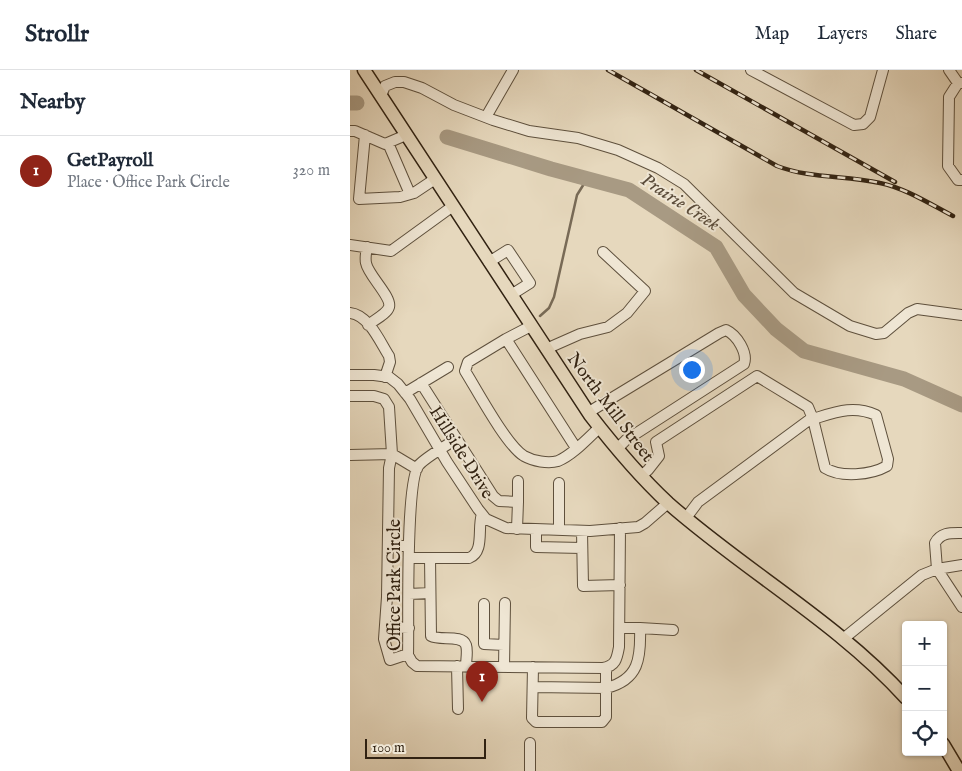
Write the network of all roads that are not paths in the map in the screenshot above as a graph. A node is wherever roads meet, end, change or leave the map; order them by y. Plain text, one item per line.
1 (364, 70) edge
2 (513, 70) edge
3 (751, 70) edge
4 (883, 70) edge
5 (949, 70) edge
6 (960, 83) edge
7 (381, 96) junction
8 (486, 117) junction
9 (350, 131) edge
10 (365, 135) junction
11 (406, 135) junction
12 (388, 143) junction
13 (435, 179) junction
14 (962, 180) edge
15 (410, 194) junction
16 (452, 206) junction
17 (350, 245) edge
18 (367, 247) junction
19 (603, 252) dead end
20 (489, 262) junction
21 (511, 295) junction
22 (350, 313) edge
23 (962, 315) edge
24 (368, 324) junction
25 (531, 326) junction
26 (506, 339) junction
27 (546, 348) junction
28 (448, 367) dead end
29 (350, 374) edge
30 (386, 377) junction
31 (421, 383) junction
32 (405, 393) junction
33 (350, 396) edge
34 (589, 412) junction
35 (813, 419) junction
36 (600, 427) junction
37 (456, 439) junction
38 (576, 448) junction
39 (616, 449) junction
40 (440, 450) junction
41 (392, 454) junction
42 (350, 455) edge
43 (417, 468) junction
44 (641, 476) junction
45 (518, 481) dead end
46 (559, 483) dead end
47 (518, 502) junction
48 (668, 503) junction
49 (482, 514) junction
50 (686, 518) junction
51 (620, 528) junction
52 (517, 529) junction
53 (536, 530) junction
54 (559, 530) junction
55 (582, 531) junction
56 (962, 533) edge
57 (388, 546) junction
58 (409, 546) junction
59 (582, 548) junction
60 (409, 558) junction
61 (430, 558) junction
62 (962, 564) edge
63 (937, 569) junction
64 (620, 585) junction
65 (430, 593) junction
66 (409, 594) junction
67 (505, 603) dead end
68 (484, 604) dead end
69 (962, 607) edge
70 (385, 627) junction
71 (409, 628) junction
72 (620, 628) junction
73 (640, 628) junction
74 (673, 630) dead end
75 (843, 639) junction
76 (504, 645) junction
77 (408, 654) junction
78 (462, 666) junction
79 (504, 667) junction
80 (533, 667) junction
81 (606, 668) junction
82 (533, 687) junction
83 (606, 688) junction
84 (902, 694) edge
85 (458, 709) dead end
86 (530, 743) dead end
87 (947, 750) edge
88 (530, 771) edge
89 (960, 771) edge

1 - 7 main road, North Mill Street
2 - 8 street
3 - 4 street
5 - 6 street
6 - 14 street
7 - 8 street
7 - 11 main road, North Mill Street
8 - 23 street
9 - 10 street
10 - 12 street
10 - 15 street
11 - 12 street
11 - 13 main road, North Mill Street
12 - 15 street
13 - 15 street
13 - 16 main road, North Mill Street
16 - 18 street
16 - 20 main road, North Mill Street
17 - 18 street
18 - 24 street
19 - 27 street
20 - 21 main road, North Mill Street
20 - 21 street
21 - 25 main road, North Mill Street
22 - 24 street
24 - 30 street
25 - 26 street
25 - 27 main road, North Mill Street
26 - 38 street
26 - 38 street
27 - 34 main road, North Mill Street
28 - 31 street
29 - 30 street
30 - 32 street, Hillside Drive
31 - 32 street
31 - 37 street
32 - 40 street, Hillside Drive
33 - 41 street
34 - 36 main road, North Mill Street
34 - 39 street
35 - 35 street
35 - 44 street
35 - 50 street
36 - 38 street
36 - 39 main road, North Mill Street
37 - 40 street
37 - 47 street
39 - 44 main road, North Mill Street
40 - 43 street
40 - 49 street, Hillside Drive
41 - 42 street
41 - 43 street
41 - 57 street
43 - 58 street, Office Park Circle
44 - 48 main road, North Mill Street
45 - 47 street
46 - 54 street
47 - 52 street
48 - 50 main road, North Mill Street
48 - 51 street, Hillside Drive
49 - 52 street, Hillside Drive
49 - 61 street
50 - 75 main road, North Mill Street
51 - 55 street, Hillside Drive
51 - 64 street
52 - 53 street, Hillside Drive
53 - 54 street, Hillside Drive
53 - 59 street
54 - 55 street, Hillside Drive
55 - 59 street
56 - 63 street
57 - 58 street
57 - 70 street
58 - 60 street, Office Park Circle
59 - 64 street
60 - 61 street
60 - 66 street, Office Park Circle
61 - 65 street
62 - 63 street
63 - 69 street
63 - 75 street
64 - 72 street
65 - 66 street
65 - 78 street
66 - 71 street, Office Park Circle
67 - 76 street
68 - 76 street
70 - 71 street
70 - 77 street
71 - 77 street, Office Park Circle
72 - 73 street
72 - 81 street
73 - 74 street
73 - 83 street
75 - 84 main road, North Mill Street
76 - 79 street
77 - 78 street, Office Park Circle
78 - 79 street, Office Park Circle
78 - 85 street
79 - 80 street, Office Park Circle
80 - 81 street, Office Park Circle
80 - 82 street
81 - 83 street
82 - 83 street
82 - 83 street
86 - 88 street
87 - 89 main road

